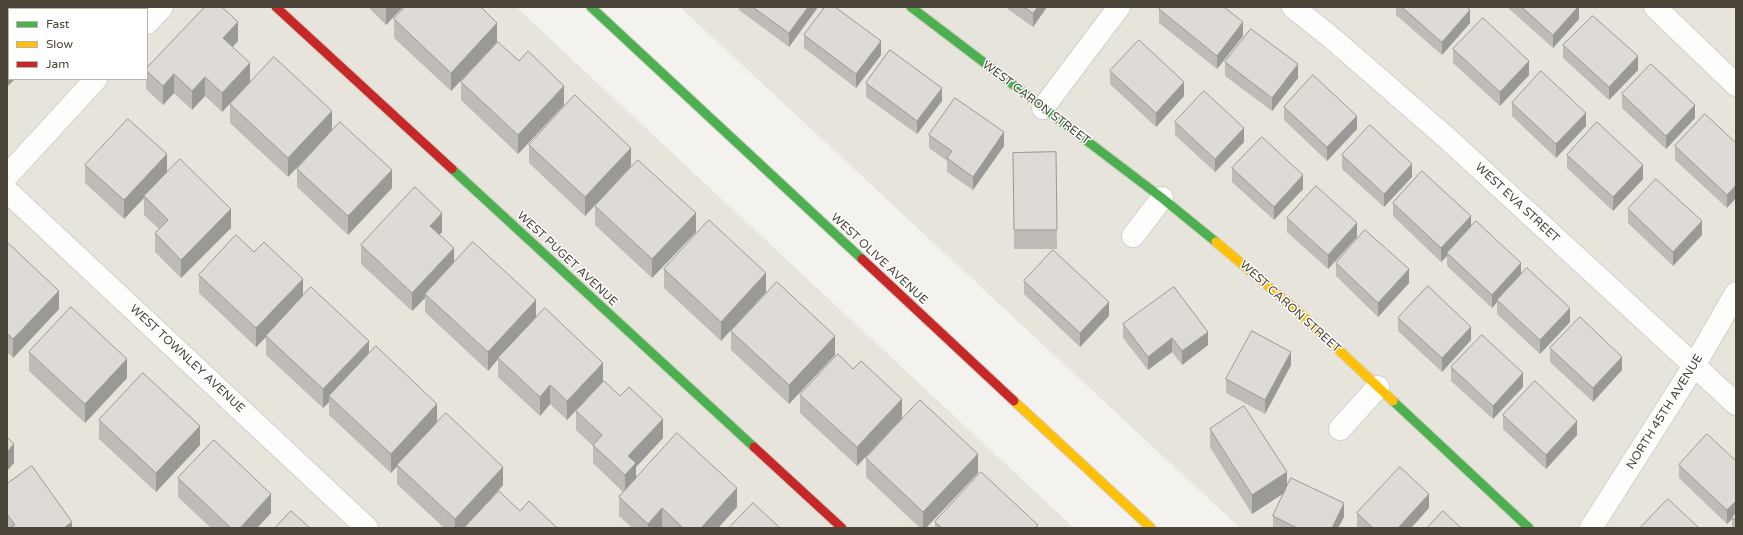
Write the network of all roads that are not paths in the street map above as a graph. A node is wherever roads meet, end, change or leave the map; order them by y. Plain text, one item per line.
1 (162, 7) edge
2 (276, 7) edge
3 (591, 7) edge
4 (911, 7) edge
5 (1119, 7) edge
6 (1293, 7) edge
7 (1654, 7) edge
8 (148, 22) edge
9 (95, 80) edge
10 (1736, 85) edge
11 (1043, 108) junction
12 (7, 176) edge
13 (7, 191) edge
14 (1162, 198) junction
15 (1133, 236) dead end
16 (1736, 293) edge
17 (1694, 366) junction
18 (1378, 387) junction
19 (1736, 404) edge
20 (1340, 429) dead end
21 (367, 528) edge
22 (842, 528) edge
23 (1152, 528) edge
24 (1529, 528) edge
25 (1591, 528) edge

1 - 8 street
2 - 22 street, WEST PUGET AVENUE
3 - 23 street, WEST OLIVE AVENUE
4 - 11 street, WEST CARON STREET
5 - 11 street
6 - 17 street, WEST EVA STREET
7 - 10 street
9 - 12 street
11 - 14 street, WEST CARON STREET
13 - 21 street, WEST TOWNLEY AVENUE
14 - 15 street
14 - 18 street, WEST CARON STREET
16 - 17 street, NORTH 45TH AVENUE
17 - 19 street, WEST EVA STREET
17 - 25 street, NORTH 45TH AVENUE
18 - 20 street
18 - 24 street, WEST CARON STREET

